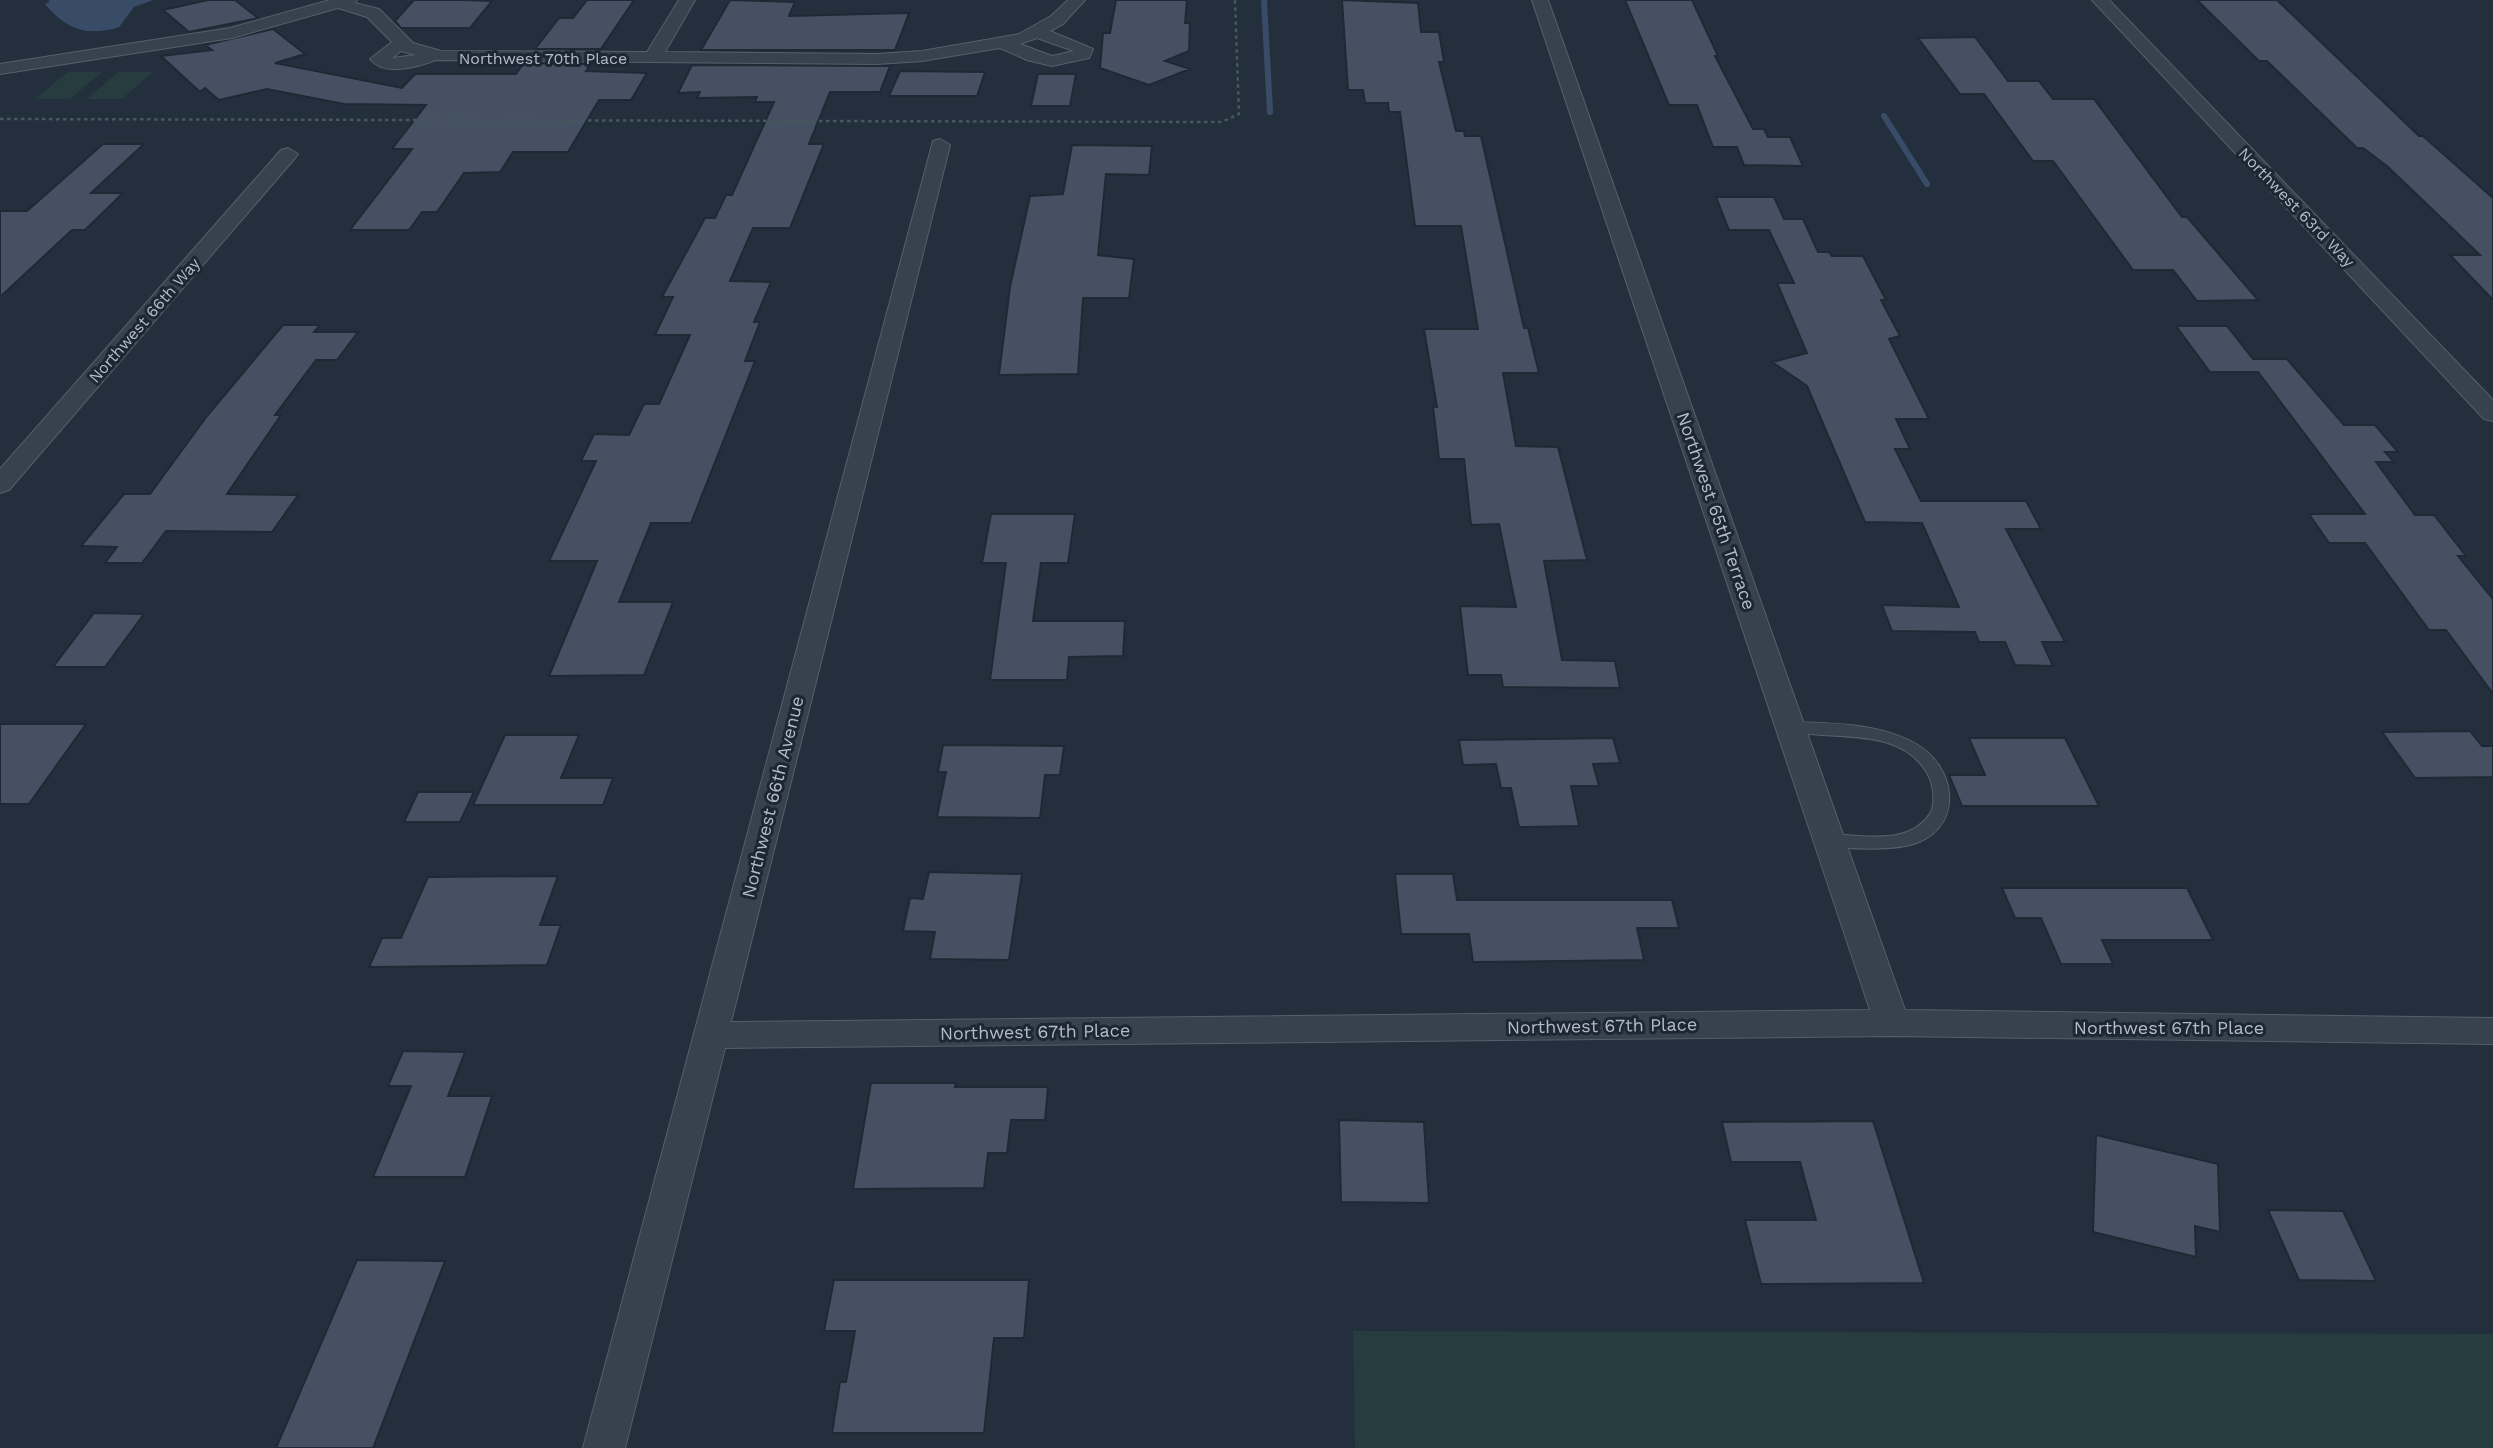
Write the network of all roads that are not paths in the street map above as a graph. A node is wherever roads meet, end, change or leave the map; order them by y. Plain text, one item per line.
1 (687, 0) edge
2 (1077, 0) edge
3 (1540, 0) edge
4 (2100, 0) edge
5 (345, 2) edge
6 (1031, 35) junction
7 (401, 43) junction
8 (1004, 43) junction
9 (434, 54) junction
10 (652, 58) junction
11 (0, 69) edge
12 (940, 145) dead end
13 (288, 154) dead end
14 (2493, 414) edge
15 (0, 485) edge
16 (1790, 727) junction
17 (1829, 841) junction
18 (1892, 1023) junction
19 (2493, 1031) edge
20 (711, 1035) junction
21 (604, 1448) edge

1 - 10 street
2 - 6 street
3 - 16 street, Northwest 65th Terrace
4 - 14 street, Northwest 63rd Way
5 - 7 street
5 - 11 street
6 - 8 street, Northwest 70th Place
6 - 8 street
7 - 9 street, Northwest 70th Place
7 - 9 street
8 - 10 street, Northwest 70th Place
9 - 10 street, Northwest 70th Place
12 - 20 street, Northwest 66th Avenue
13 - 15 street, Northwest 66th Way
16 - 17 street, Northwest 65th Terrace
16 - 17 lane
17 - 18 street, Northwest 65th Terrace
18 - 19 street, Northwest 67th Place
18 - 20 street, Northwest 67th Place
20 - 21 street, Northwest 66th Avenue

